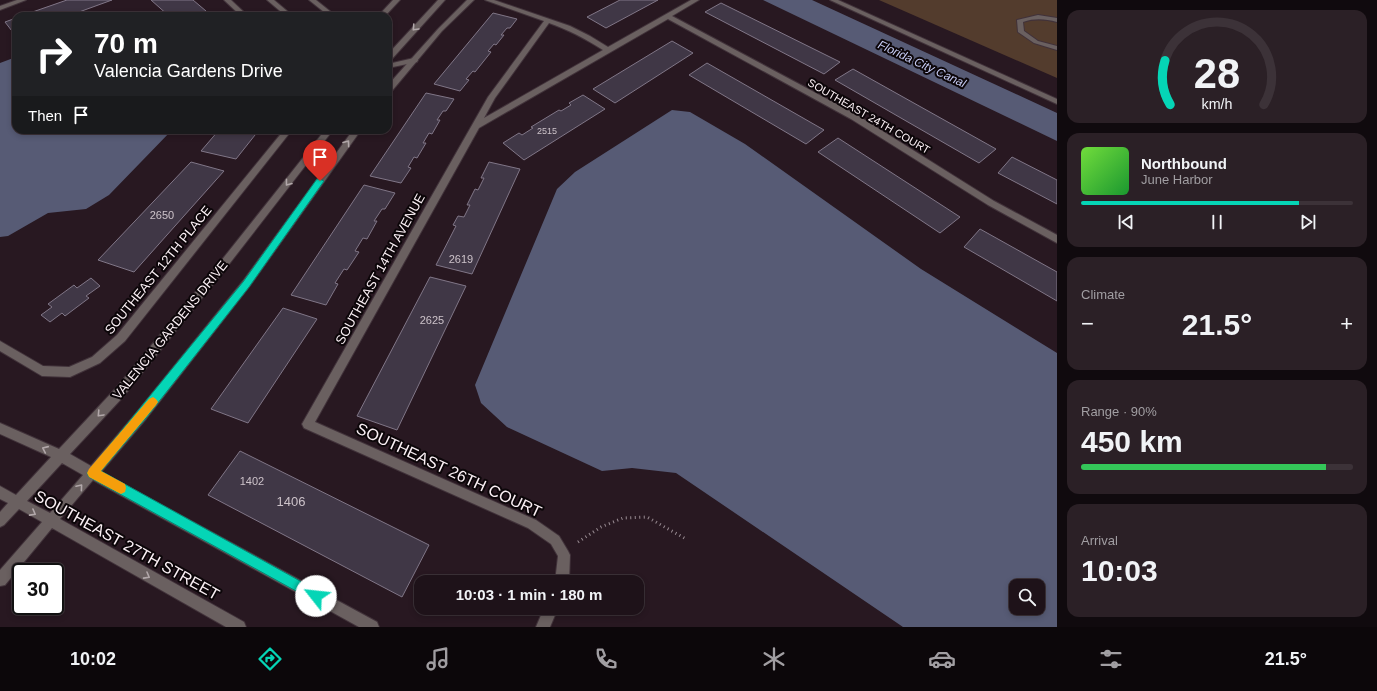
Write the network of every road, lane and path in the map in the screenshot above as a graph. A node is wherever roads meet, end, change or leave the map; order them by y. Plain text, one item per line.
1 (23, 0) edge
2 (227, 0) edge
3 (270, 0) edge
4 (312, 0) edge
5 (397, 0) edge
6 (442, 0) edge
7 (471, 0) edge
8 (488, 0) edge
9 (696, 0) edge
10 (833, 0) edge
11 (0, 8) edge
12 (240, 12) edge
13 (285, 12) edge
14 (328, 12) edge
15 (385, 12) edge
16 (667, 16) junction
17 (548, 20) junction
18 (1057, 20) edge
19 (1057, 48) edge
20 (608, 50) junction
21 (392, 54) edge
22 (414, 60) junction
23 (392, 65) edge
24 (392, 85) edge
25 (1057, 102) edge
26 (475, 127) junction
27 (285, 134) edge
28 (326, 134) edge
29 (354, 134) edge
30 (1057, 239) edge
31 (0, 346) edge
32 (308, 424) joint
33 (0, 428) edge
34 (61, 456) junction
35 (93, 473) junction
36 (0, 492) edge
37 (17, 503) junction
38 (0, 521) edge
39 (51, 522) junction
40 (686, 538) dead end
41 (578, 542) dead end
42 (563, 575) edge
43 (0, 580) edge
44 (548, 615) edge
45 (239, 627) edge
46 (372, 627) edge
47 (543, 627) edge

1 - 11 street
2 - 12 street
3 - 13 street
4 - 14 street
5 - 15 street
6 -> 21 street
7 - 22 street
8 - 17 street
9 - 16 street
10 - 25 street
16 - 20 street
16 - 30 street, SOUTHEAST 24TH COURT
17 - 20 street
17 - 26 street, SOUTHEAST 14TH AVENUE
18 - 19 street
20 - 26 street
22 - 23 street
22 - 24 street
26 - 32 street, SOUTHEAST 14TH AVENUE
27 - 31 street, SOUTHEAST 12TH PLACE
28 -> 34 street, VALENCIA GARDENS DRIVE
35 -> 29 street
32 - 42 street, SOUTHEAST 26TH COURT
34 -> 33 street
34 - 35 street
34 - 37 street, VALENCIA GARDENS DRIVE
39 -> 35 street
35 - 46 street
36 - 37 street, SOUTHEAST 27TH STREET
37 - 38 street, VALENCIA GARDENS DRIVE
37 -> 39 street, SOUTHEAST 27TH STREET
39 - 43 street
39 -> 45 street, SOUTHEAST 27TH STREET
40 - 41 path
44 - 47 street

